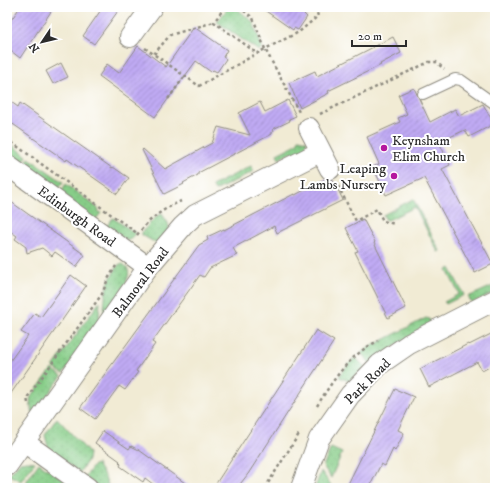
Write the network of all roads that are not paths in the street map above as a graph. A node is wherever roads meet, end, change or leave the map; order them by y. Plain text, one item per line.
1 (152, 7) edge
2 (130, 37) road end
3 (423, 94) dead end
4 (495, 104) edge
5 (309, 128) road end
6 (320, 152) junction
7 (7, 166) edge
8 (330, 169) road end
9 (148, 267) junction
10 (495, 300) edge
11 (24, 442) junction
12 (7, 466) edge
13 (88, 488) edge
14 (301, 488) edge

1 - 2 street
3 - 4 lane
5 - 6 street
6 - 8 street
6 - 9 street, Balmoral Road
7 - 9 street, Edinburgh Road
9 - 11 street, Balmoral Road
10 - 14 street, Park Road
11 - 12 street, Balmoral Road
11 - 13 street

